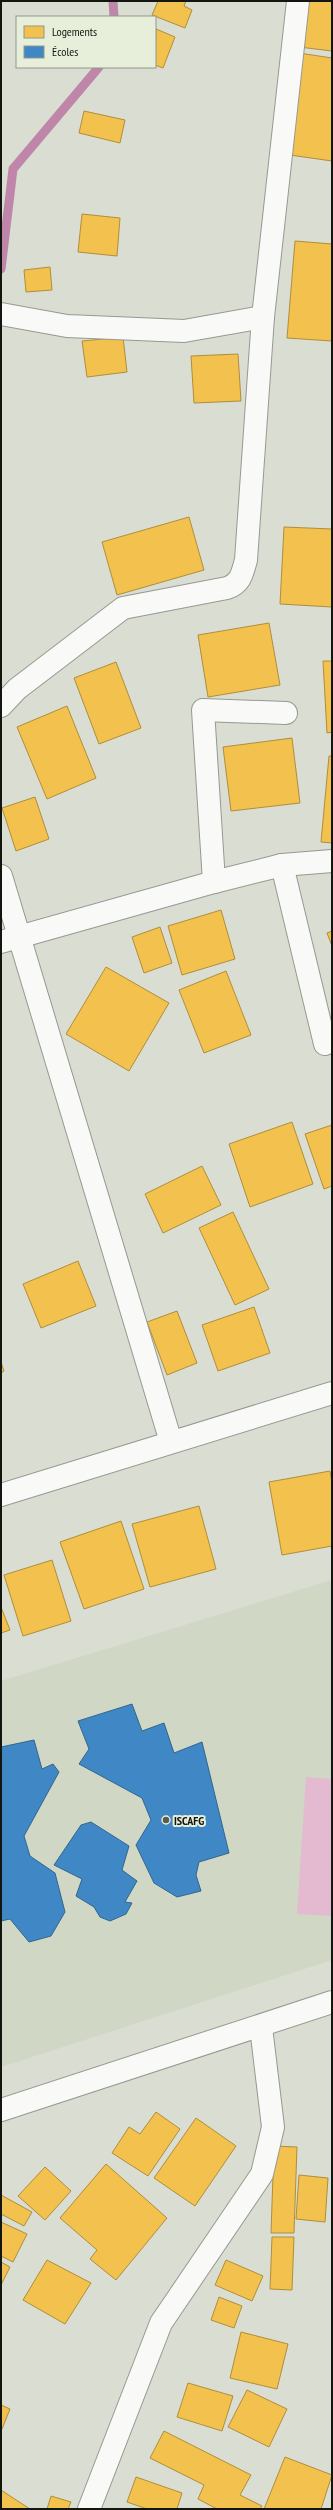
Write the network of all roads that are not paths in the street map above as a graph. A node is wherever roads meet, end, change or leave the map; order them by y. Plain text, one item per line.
1 (298, 1) edge
2 (1, 314) edge
3 (262, 317) junction
4 (1, 706) edge
5 (286, 713) dead end
6 (332, 861) edge
7 (282, 865) junction
8 (1, 876) edge
9 (214, 882) junction
10 (10, 939) edge
11 (325, 1044) dead end
12 (332, 1394) edge
13 (171, 1442) junction
14 (1, 1495) edge
15 (332, 2002) edge
16 (261, 2027) junction
17 (1, 2110) edge
18 (89, 2509) edge

1 - 3 street
2 - 3 street
3 - 4 street
5 - 9 street
6 - 7 street
7 - 9 street
7 - 11 street
8 - 10 street
9 - 10 street
10 - 13 street
12 - 13 street
13 - 14 street
15 - 16 street
16 - 17 street
16 - 18 street

